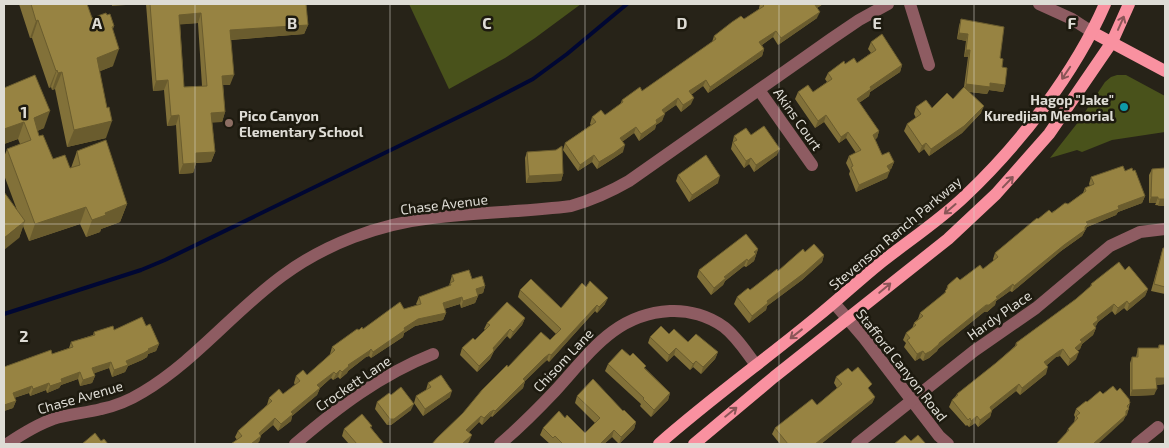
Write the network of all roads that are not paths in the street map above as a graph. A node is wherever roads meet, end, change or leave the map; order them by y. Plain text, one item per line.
1 (888, 4) edge
2 (910, 4) edge
3 (1039, 4) edge
4 (1105, 4) edge
5 (1129, 4) edge
6 (1092, 32) junction
7 (1112, 42) junction
8 (929, 65) dead end
9 (1165, 71) edge
10 (759, 90) junction
11 (812, 165) dead end
12 (1165, 228) edge
13 (834, 303) junction
14 (848, 319) junction
15 (432, 354) dead end
16 (756, 365) junction
17 (912, 401) junction
18 (1158, 426) dead end
19 (7, 444) edge
20 (295, 444) edge
21 (500, 444) edge
22 (659, 444) edge
23 (694, 444) edge
24 (857, 444) edge
25 (948, 444) edge
26 (1137, 444) edge

1 - 10 street, Chase Avenue
2 - 8 street
3 - 6 street
4 - 6 main road, Stevenson Ranch Parkway
7 -> 5 main road
6 - 7 main road
6 -> 13 main road, Stevenson Ranch Parkway
7 - 9 main road
14 -> 7 main road
10 - 11 street, Akins Court
10 - 19 street, Chase Avenue
12 - 17 street, Hardy Place
13 - 14 street, Stafford Canyon Road
13 -> 16 main road, Stevenson Ranch Parkway
14 - 17 street, Stafford Canyon Road
23 -> 14 main road
15 - 20 street, Crockett Lane
16 - 21 street, Chisom Lane
16 - 22 main road, Stevenson Ranch Parkway
17 - 24 street, Hardy Place
17 - 25 street, Stafford Canyon Road
18 - 26 street

